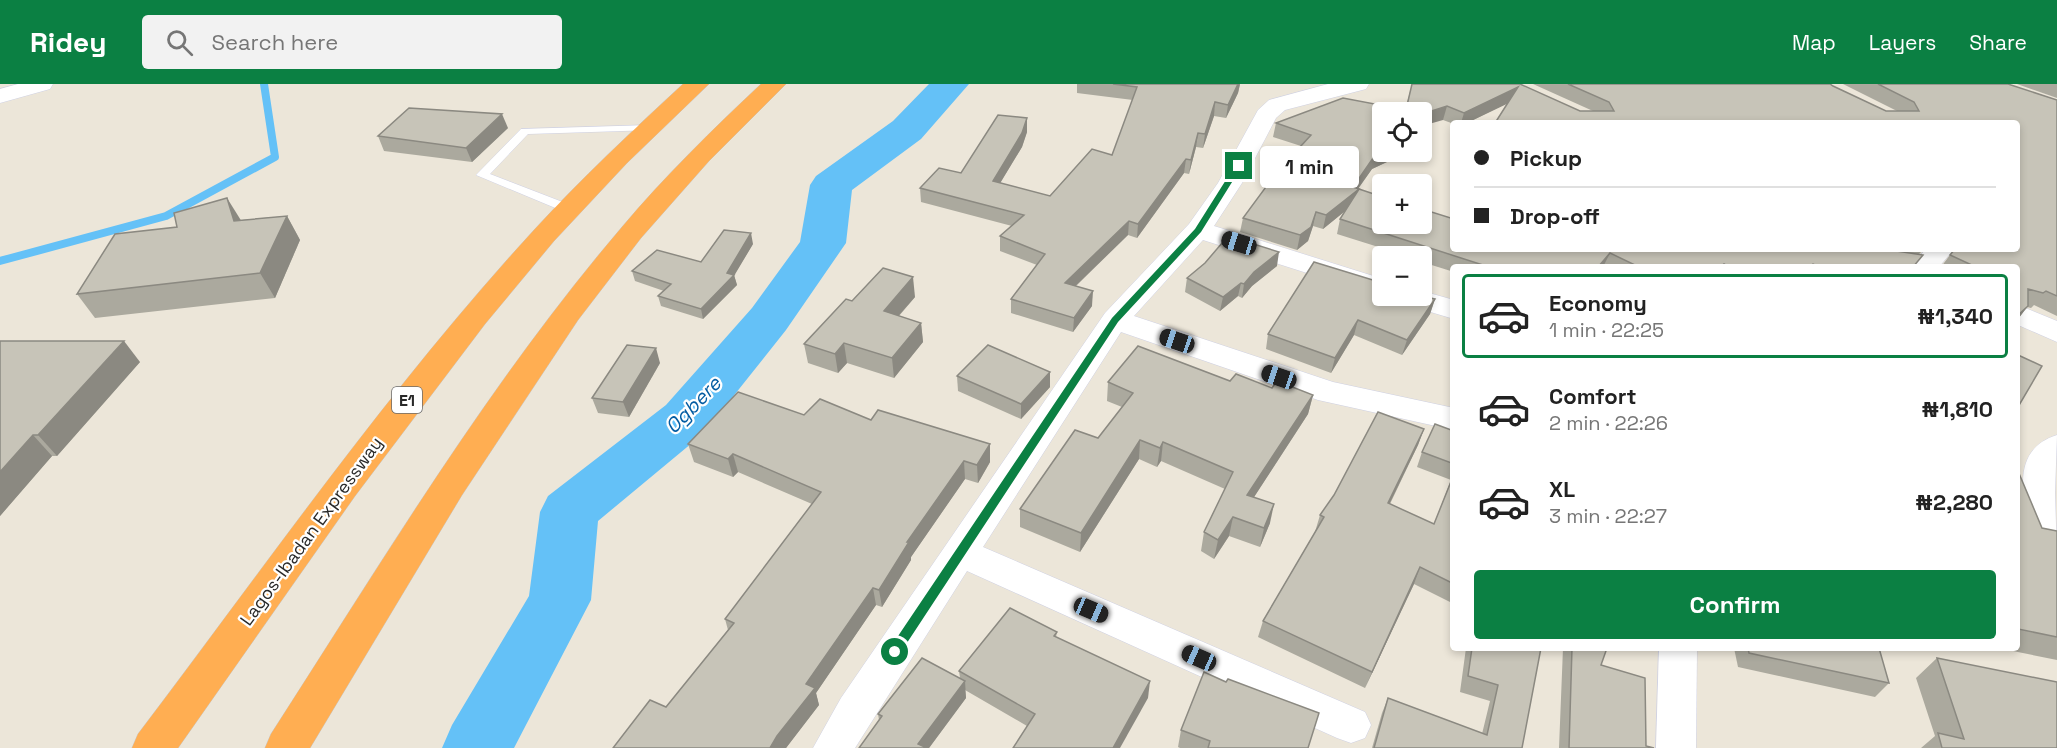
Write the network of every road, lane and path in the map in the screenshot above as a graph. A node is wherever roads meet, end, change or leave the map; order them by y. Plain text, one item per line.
1 (42, 84) edge
2 (697, 84) edge
3 (774, 84) edge
4 (1358, 84) edge
5 (0, 96) edge
6 (650, 128) junction
7 (569, 209) junction
8 (1198, 230) junction
9 (1936, 252) edge
10 (1915, 264) edge
11 (1372, 285) edge
12 (1432, 303) edge
13 (1450, 309) edge
14 (2020, 315) edge
15 (1115, 320) junction
16 (2057, 332) edge
17 (1450, 418) edge
18 (2057, 447) edge
19 (2057, 543) edge
20 (961, 553) junction
21 (1678, 651) edge
22 (1351, 725) dead end
23 (153, 748) edge
24 (286, 748) edge
25 (833, 748) edge
26 (1676, 748) edge

1 - 5 street
2 - 6 highway, Lagos-Ibadan Expressway / E1
3 - 24 highway
4 - 8 street
6 - 7 highway, Lagos-Ibadan Expressway / E1
6 - 7 lane
7 - 23 highway, Lagos-Ibadan Expressway / E1
8 - 11 street
8 - 15 street
9 - 10 street
12 - 13 street
14 - 16 street
15 - 17 street
15 - 20 street
18 - 19 street
20 - 22 street
20 - 25 street
21 - 26 street

